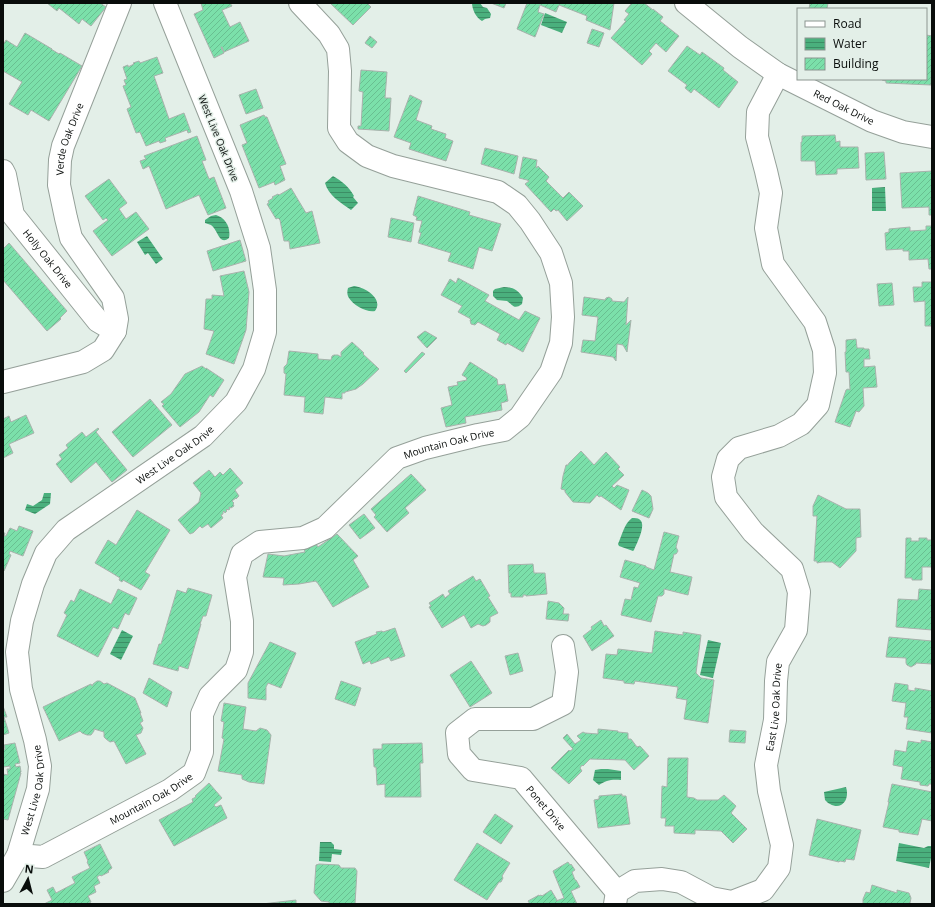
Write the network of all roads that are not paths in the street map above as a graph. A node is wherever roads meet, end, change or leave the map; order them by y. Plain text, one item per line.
1 (120, 3) edge
2 (165, 3) edge
3 (300, 3) edge
4 (686, 3) edge
5 (778, 74) junction
6 (932, 137) edge
7 (3, 172) edge
8 (115, 331) junction
9 (3, 382) edge
10 (563, 646) dead end
11 (18, 855) junction
12 (3, 882) edge
13 (616, 898) edge

1 - 8 street, Verde Oak Drive
2 - 11 street, West Live Oak Drive
3 - 11 street, Mountain Oak Drive
4 - 5 street, Red Oak Drive
5 - 6 street, Red Oak Drive
5 - 13 street, East Live Oak Drive
7 - 8 street, Holly Oak Drive
8 - 9 street
10 - 13 street, Ponet Drive
11 - 12 street, West Live Oak Drive

